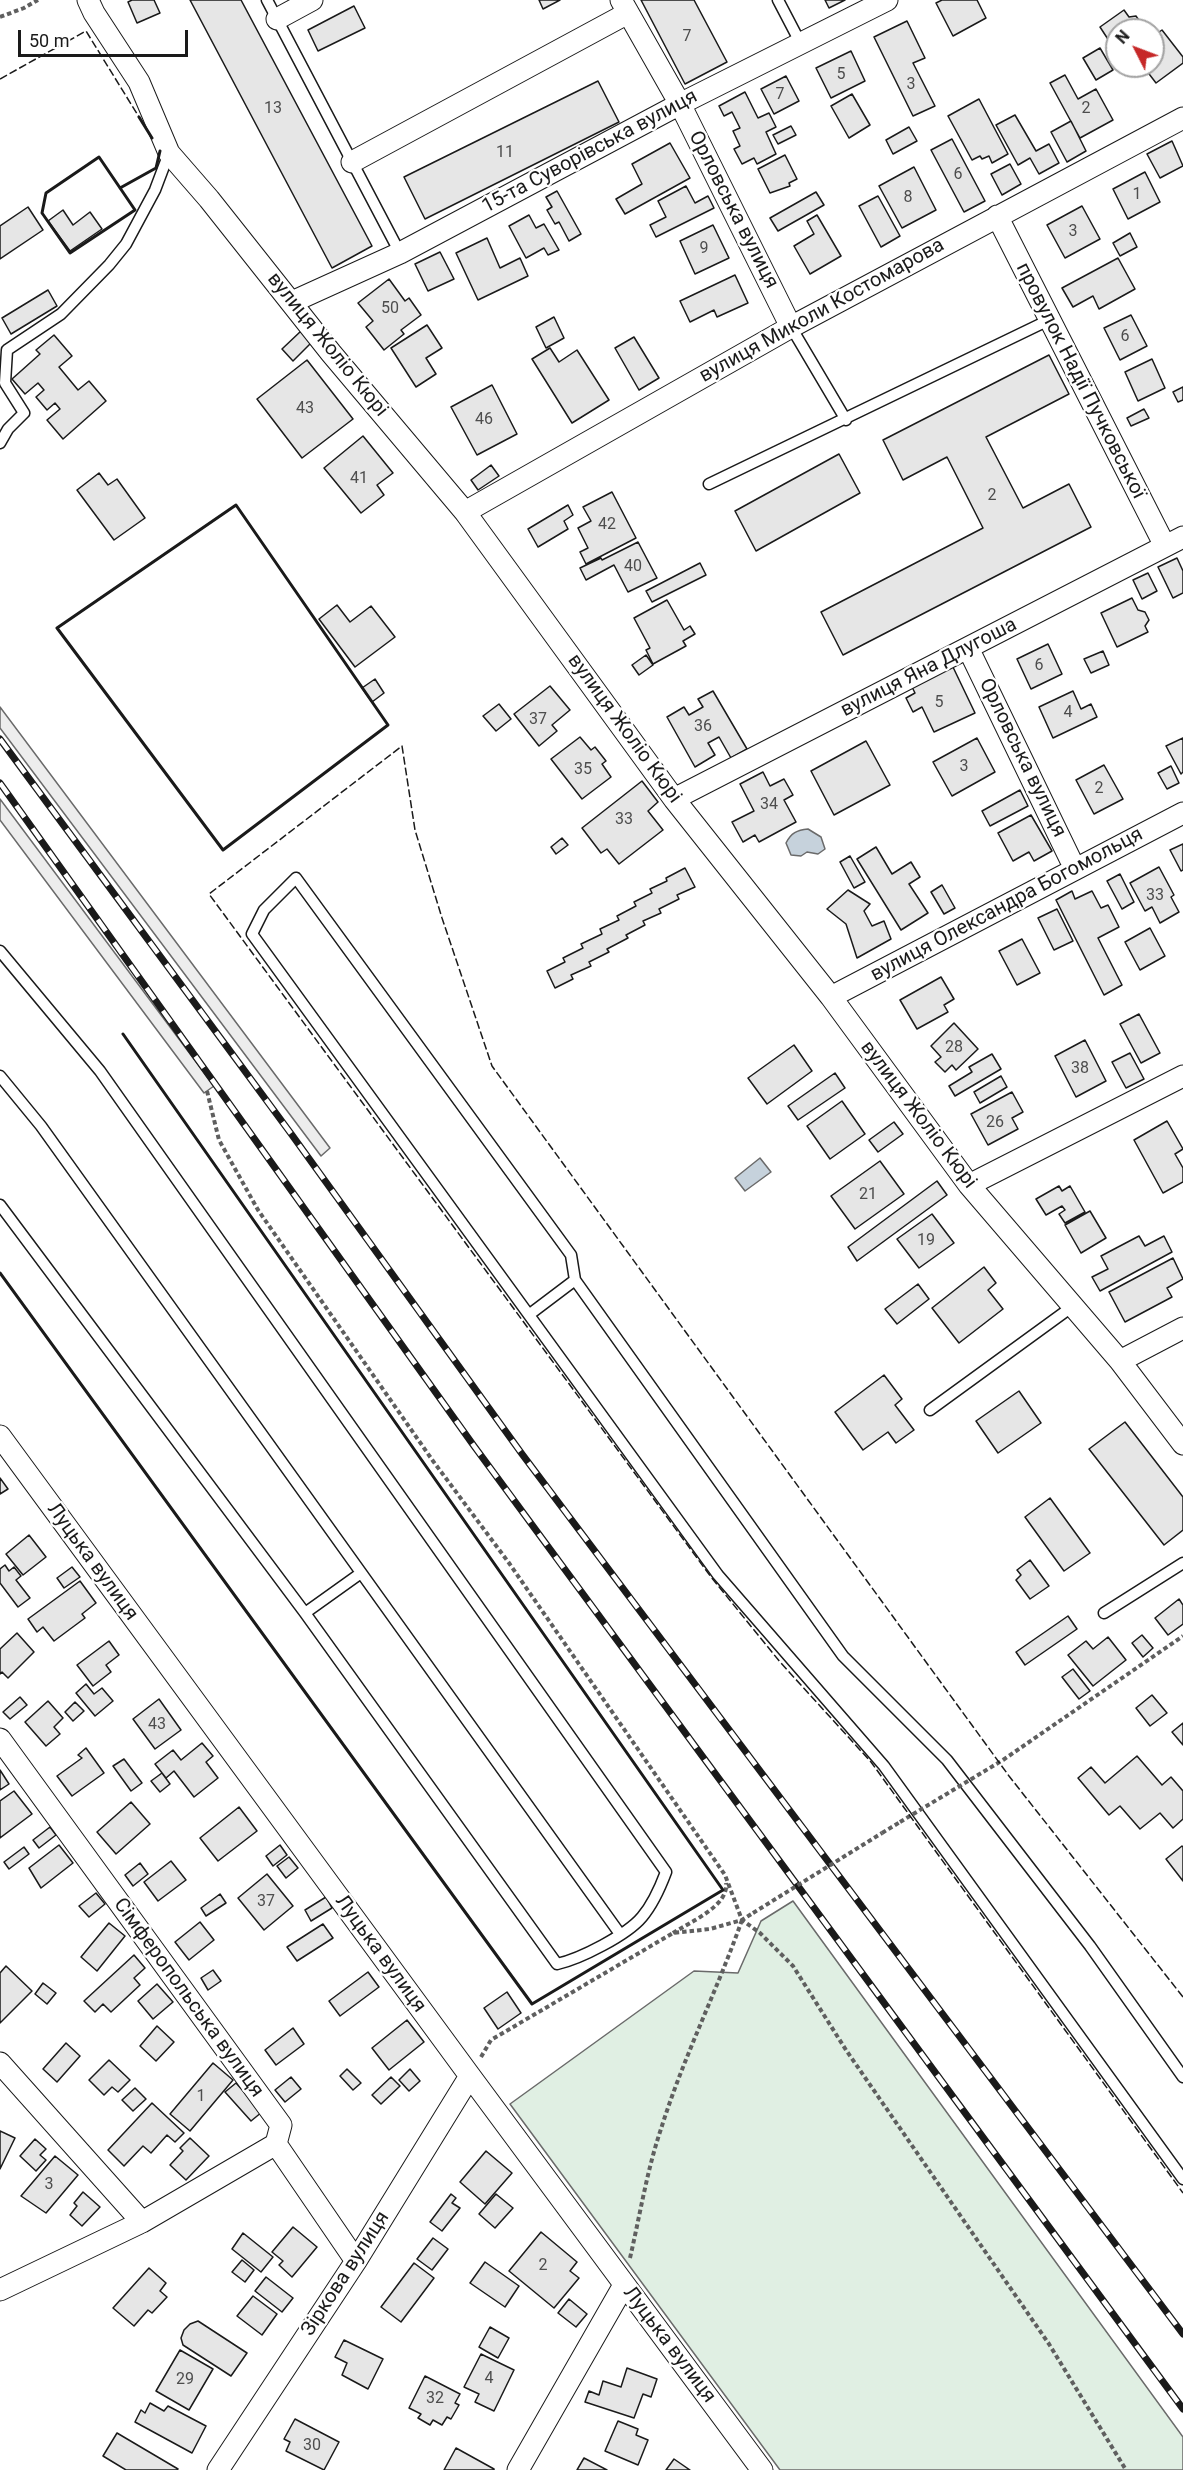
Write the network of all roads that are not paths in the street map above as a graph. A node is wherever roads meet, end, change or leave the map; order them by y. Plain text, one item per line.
1 (88, 0) edge
2 (312, 0) edge
3 (778, 0) edge
4 (887, 0) edge
5 (625, 6) edge
6 (272, 9) edge
7 (801, 44) junction
8 (680, 104) junction
9 (1183, 118) edge
10 (170, 153) junction
11 (352, 162) junction
12 (997, 216) junction
13 (400, 253) junction
14 (292, 302) junction
15 (1049, 321) junction
16 (791, 327) junction
17 (846, 420) junction
18 (0, 443) edge
19 (710, 484) dead end
20 (465, 512) junction
21 (1174, 542) edge
22 (968, 648) junction
23 (674, 799) junction
24 (1183, 813) edge
25 (1075, 869) junction
26 (0, 951) edge
27 (831, 997) junction
28 (0, 1076) edge
29 (1183, 1076) edge
30 (969, 1185) junction
31 (0, 1204) edge
32 (575, 1280) junction
33 (1072, 1306) junction
34 (530, 1314) junction
35 (1183, 1328) edge
36 (1120, 1361) junction
37 (930, 1410) dead end
38 (0, 1436) edge
39 (1183, 1444) edge
40 (1183, 1563) edge
41 (362, 1573) junction
42 (305, 1613) junction
43 (1104, 1613) dead end
44 (0, 1739) edge
45 (620, 1934) junction
46 (0, 2063) edge
47 (470, 2076) junction
48 (1183, 2077) edge
49 (276, 2144) junction
50 (1183, 2179) edge
51 (142, 2222) junction
52 (356, 2261) junction
53 (624, 2285) junction
54 (0, 2290) edge
55 (218, 2470) edge
56 (518, 2470) edge
57 (762, 2470) edge

1 - 10 street, вулиця Жоліо Кюрі
2 - 6 street
3 - 7 lane
4 - 7 street, 15-та Суворівська вулиця
5 - 8 street, Орловська вулиця
5 - 11 street
6 - 11 lane
7 - 8 street, 15-та Суворівська вулиця
8 - 13 street, 15-та Суворівська вулиця
8 - 16 street, Орловська вулиця
9 - 12 street, вулиця Миколи Костомарова
10 - 14 street, вулиця Жоліо Кюрі
10 - 18 lane
11 - 13 lane
12 - 15 street, провулок Надії Пучковської
12 - 16 street, вулиця Миколи Костомарова
13 - 14 street, 15-та Суворівська вулиця
14 - 20 street, вулиця Жоліо Кюрі
15 - 17 lane
15 - 21 street, провулок Надії Пучковської
16 - 17 lane
16 - 20 street, вулиця Миколи Костомарова
17 - 19 lane
20 - 23 street, вулиця Жоліо Кюрі
21 - 22 street, вулиця Яна Длугоша
22 - 23 street, вулиця Яна Длугоша
22 - 25 street, Орловська вулиця
23 - 27 street, вулиця Жоліо Кюрі
24 - 25 street, вулиця Олександра Богомольця
25 - 27 street, вулиця Олександра Богомольця
26 - 45 lane
27 - 30 street, вулиця Жоліо Кюрі
28 - 41 lane
29 - 30 street
30 - 33 street, вулиця Жоліо Кюрі
31 - 42 lane
32 - 34 lane
32 - 34 lane
32 - 48 lane
33 - 36 street, вулиця Жоліо Кюрі
33 - 37 lane
34 - 50 lane
35 - 36 street
36 - 39 street, вулиця Жоліо Кюрі
38 - 47 street, Луцька вулиця
40 - 43 lane
41 - 42 lane
41 - 45 lane
42 - 45 lane
44 - 49 street, Сімферопольська вулиця
46 - 51 street
47 - 52 street, Зіркова вулиця
47 - 53 street, Луцька вулиця
49 - 51 street
49 - 52 street
51 - 54 street
52 - 55 street, Зіркова вулиця
53 - 56 street
53 - 57 street, Луцька вулиця

